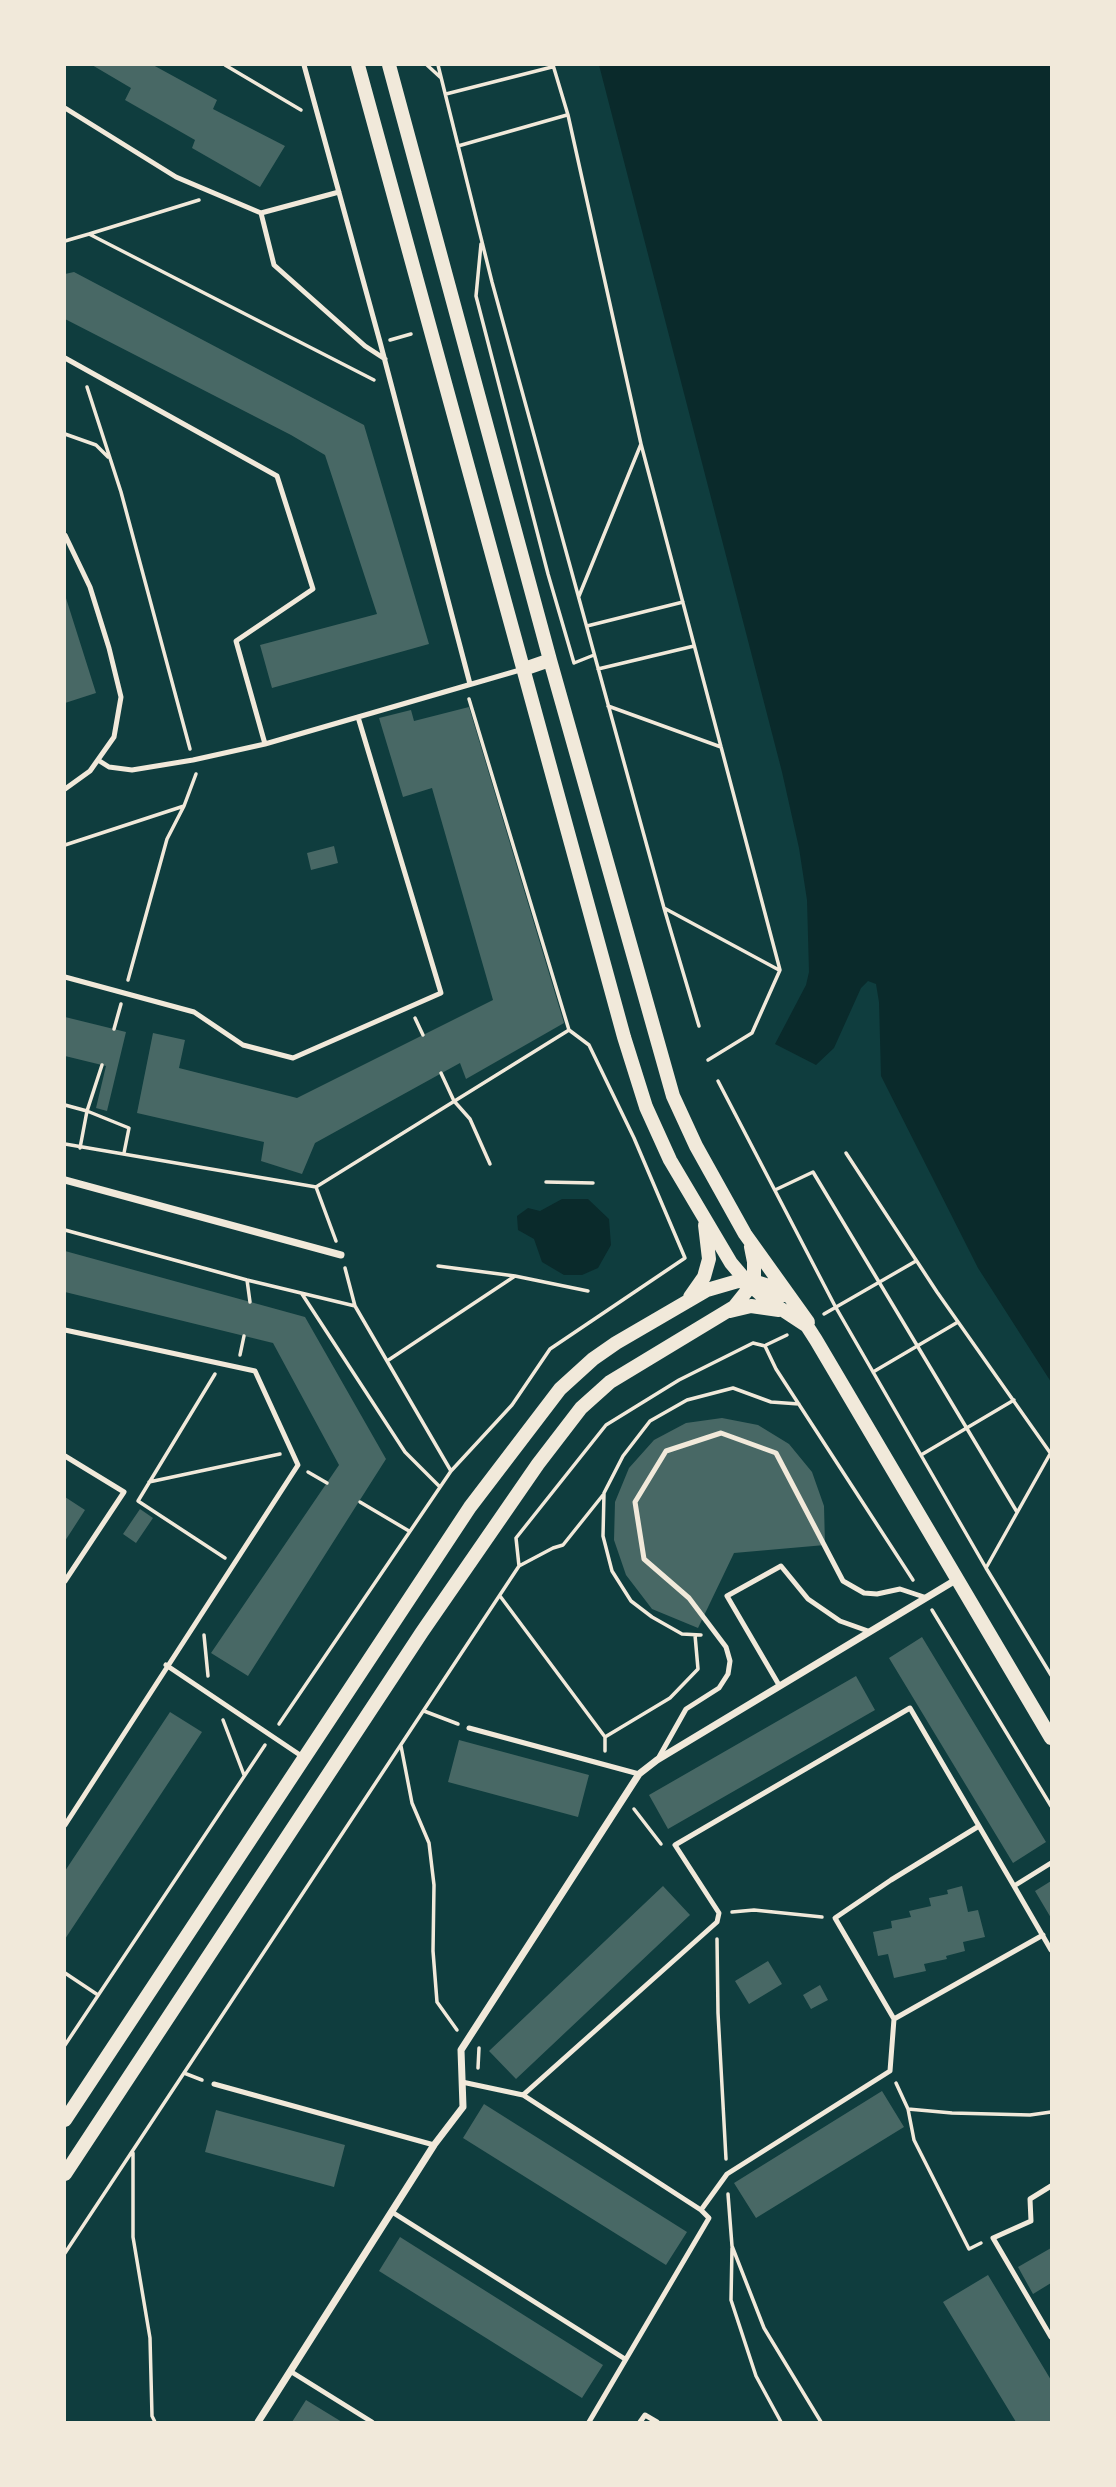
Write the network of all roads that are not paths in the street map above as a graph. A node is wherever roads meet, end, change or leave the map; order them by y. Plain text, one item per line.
1 (304, 65) edge
2 (358, 65) edge
3 (389, 65) edge
4 (65, 108) edge
5 (339, 192) junction
6 (261, 213) junction
7 (65, 358) edge
8 (384, 359) junction
9 (65, 535) edge
10 (550, 660) junction
11 (524, 669) junction
12 (470, 684) junction
13 (358, 717) junction
14 (265, 744) junction
15 (98, 760) junction
16 (65, 789) edge
17 (65, 978) edge
18 (65, 1180) edge
19 (704, 1219) junction
20 (745, 1234) junction
21 (341, 1255) dead end
22 (750, 1283) junction
23 (678, 1308) junction
24 (795, 1310) junction
25 (722, 1314) junction
26 (65, 1331) edge
27 (65, 1456) edge
28 (958, 1578) junction
29 (65, 1581) edge
30 (924, 1597) junction
31 (868, 1631) junction
32 (166, 1665) junction
33 (779, 1685) junction
34 (469, 1728) road end
35 (1051, 1738) edge
36 (303, 1757) junction
37 (657, 1760) junction
38 (639, 1774) junction
39 (65, 1825) edge
40 (979, 1826) junction
41 (1051, 1863) edge
42 (1014, 1886) junction
43 (1043, 1936) junction
44 (1051, 1950) edge
45 (894, 2019) junction
46 (462, 2082) junction
47 (214, 2084) road end
48 (523, 2095) junction
49 (65, 2120) edge
50 (434, 2145) junction
51 (65, 2174) edge
52 (1051, 2186) edge
53 (701, 2210) junction
54 (392, 2212) junction
55 (1051, 2337) edge
56 (625, 2359) junction
57 (290, 2371) junction
58 (258, 2422) edge
59 (372, 2422) edge
60 (589, 2422) edge
61 (640, 2422) edge
62 (657, 2422) edge

1 - 5 lane
2 - 11 main road
3 - 10 main road
4 - 6 lane
5 - 6 lane
5 - 8 lane
6 - 8 lane
7 - 14 lane
8 - 12 lane
9 - 15 lane
10 - 11 main road
10 - 20 main road
11 - 12 lane
11 - 19 main road
12 - 13 lane
13 - 14 lane
13 - 17 lane
14 - 15 lane
15 - 16 lane
18 - 21 street
19 - 22 main road
19 - 23 main road
20 - 22 main road
20 - 24 main road
22 - 23 main road
22 - 24 main road
22 - 25 main road
23 - 36 main road
24 - 25 main road
24 - 28 main road
25 - 51 main road
26 - 32 lane
27 - 29 lane
28 - 30 street
28 - 35 main road
30 - 31 street
30 - 37 lane
31 - 33 street
31 - 33 lane
32 - 36 lane
32 - 39 lane
33 - 37 street
34 - 38 lane
36 - 49 main road
37 - 38 street
38 - 46 street
40 - 42 lane
40 - 45 lane
40 - 48 lane
41 - 42 lane
42 - 43 lane
43 - 44 lane
43 - 45 lane
45 - 53 lane
46 - 48 lane
46 - 50 street
47 - 50 lane
48 - 53 lane
50 - 54 street
52 - 55 lane
53 - 56 lane
54 - 56 lane
54 - 57 street
56 - 60 lane
57 - 58 street
57 - 59 lane
61 - 62 lane

